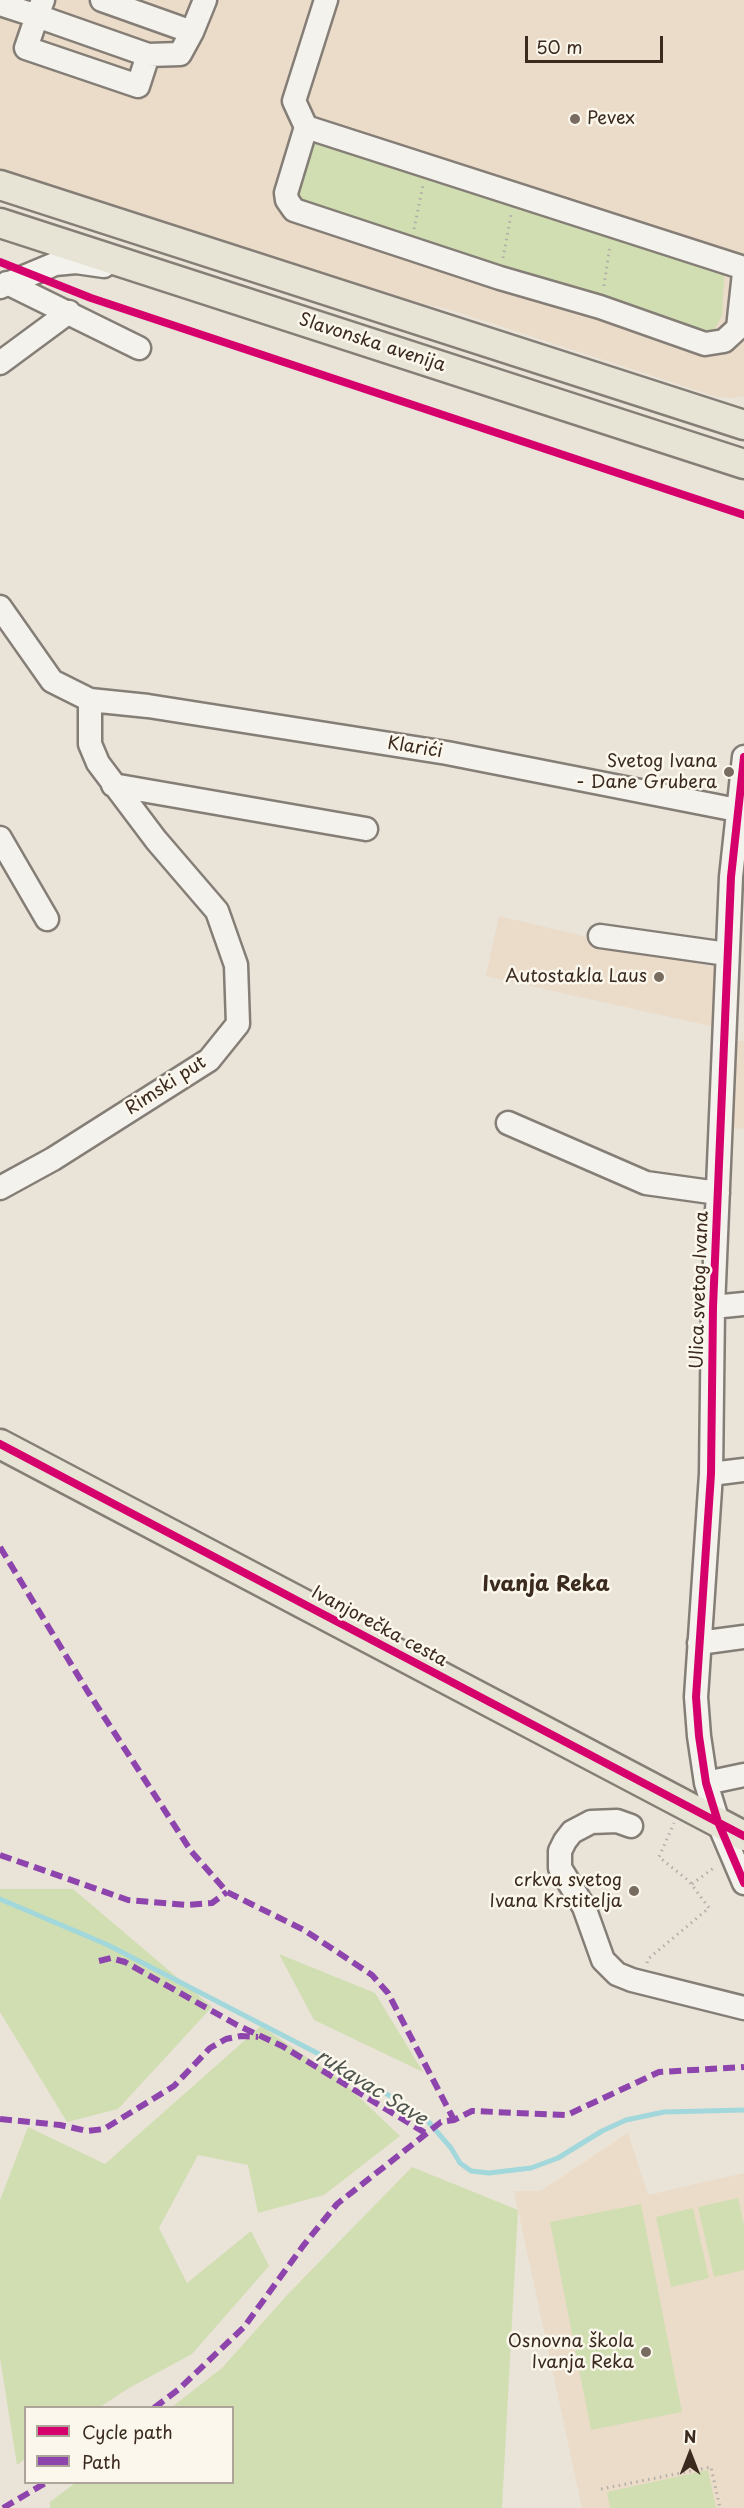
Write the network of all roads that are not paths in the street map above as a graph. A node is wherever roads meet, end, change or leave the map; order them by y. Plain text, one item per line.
1 (102, 0) edge
2 (205, 0) edge
3 (326, 0) edge
4 (0, 4) edge
5 (40, 8) edge
6 (192, 32) junction
7 (148, 55) junction
8 (306, 127) junction
9 (0, 185) edge
10 (0, 223) edge
11 (744, 268) edge
12 (744, 273) edge
13 (159, 274) junction
14 (3, 285) edge
15 (69, 312) junction
16 (139, 348) dead end
17 (0, 363) edge
18 (744, 406) edge
19 (712, 415) junction
20 (744, 425) edge
21 (744, 464) edge
22 (0, 607) edge
23 (90, 700) junction
24 (743, 767) edge
25 (113, 785) junction
26 (737, 810) junction
27 (366, 829) dead end
28 (0, 838) edge
29 (738, 844) edge
30 (47, 919) dead end
31 (600, 936) dead end
32 (727, 954) junction
33 (508, 1123) dead end
34 (0, 1188) edge
35 (718, 1193) junction
36 (744, 1304) edge
37 (713, 1307) junction
38 (0, 1444) edge
39 (744, 1470) edge
40 (711, 1474) junction
41 (744, 1637) edge
42 (699, 1643) junction
43 (744, 1775) edge
44 (706, 1784) junction
45 (718, 1822) junction
46 (631, 1826) dead end
47 (744, 1836) edge
48 (744, 1883) edge
49 (744, 2008) edge

1 - 6 street
2 - 6 street
3 - 8 street
4 - 5 street
5 - 7 street
5 - 7 street
6 - 7 street
8 - 11 street
8 - 12 street
9 - 19 main road, Slavonska avenija
10 - 13 main road, Slavonska avenija
13 - 14 street
13 - 21 main road, Slavonska avenija
14 - 15 street
15 - 16 street
15 - 17 street
18 - 19 main road
19 - 20 main road, Slavonska avenija
22 - 23 street
23 - 25 street, Rimski put
23 - 26 street, Klarići
24 - 26 street, Ulica svetog Ivana
25 - 27 street
25 - 34 street, Rimski put
26 - 29 street, Ulica svetog Ivana
28 - 30 street
29 - 32 street, Ulica svetog Ivana
31 - 32 street
32 - 35 street, Ulica svetog Ivana
33 - 35 street
35 - 37 street, Ulica svetog Ivana
36 - 37 street, Ulica svetog Ivana
37 - 40 street, Ulica svetog Ivana
38 - 45 main road, Ivanjorečka cesta
39 - 40 street
40 - 42 street, Ulica svetog Ivana
41 - 42 street
42 - 44 street, Ulica svetog Ivana
43 - 44 street
44 - 45 street, Ulica svetog Ivana
45 - 47 main road, Ivanjorečka cesta
45 - 48 street, Ulica svetog Ivana
46 - 49 street

